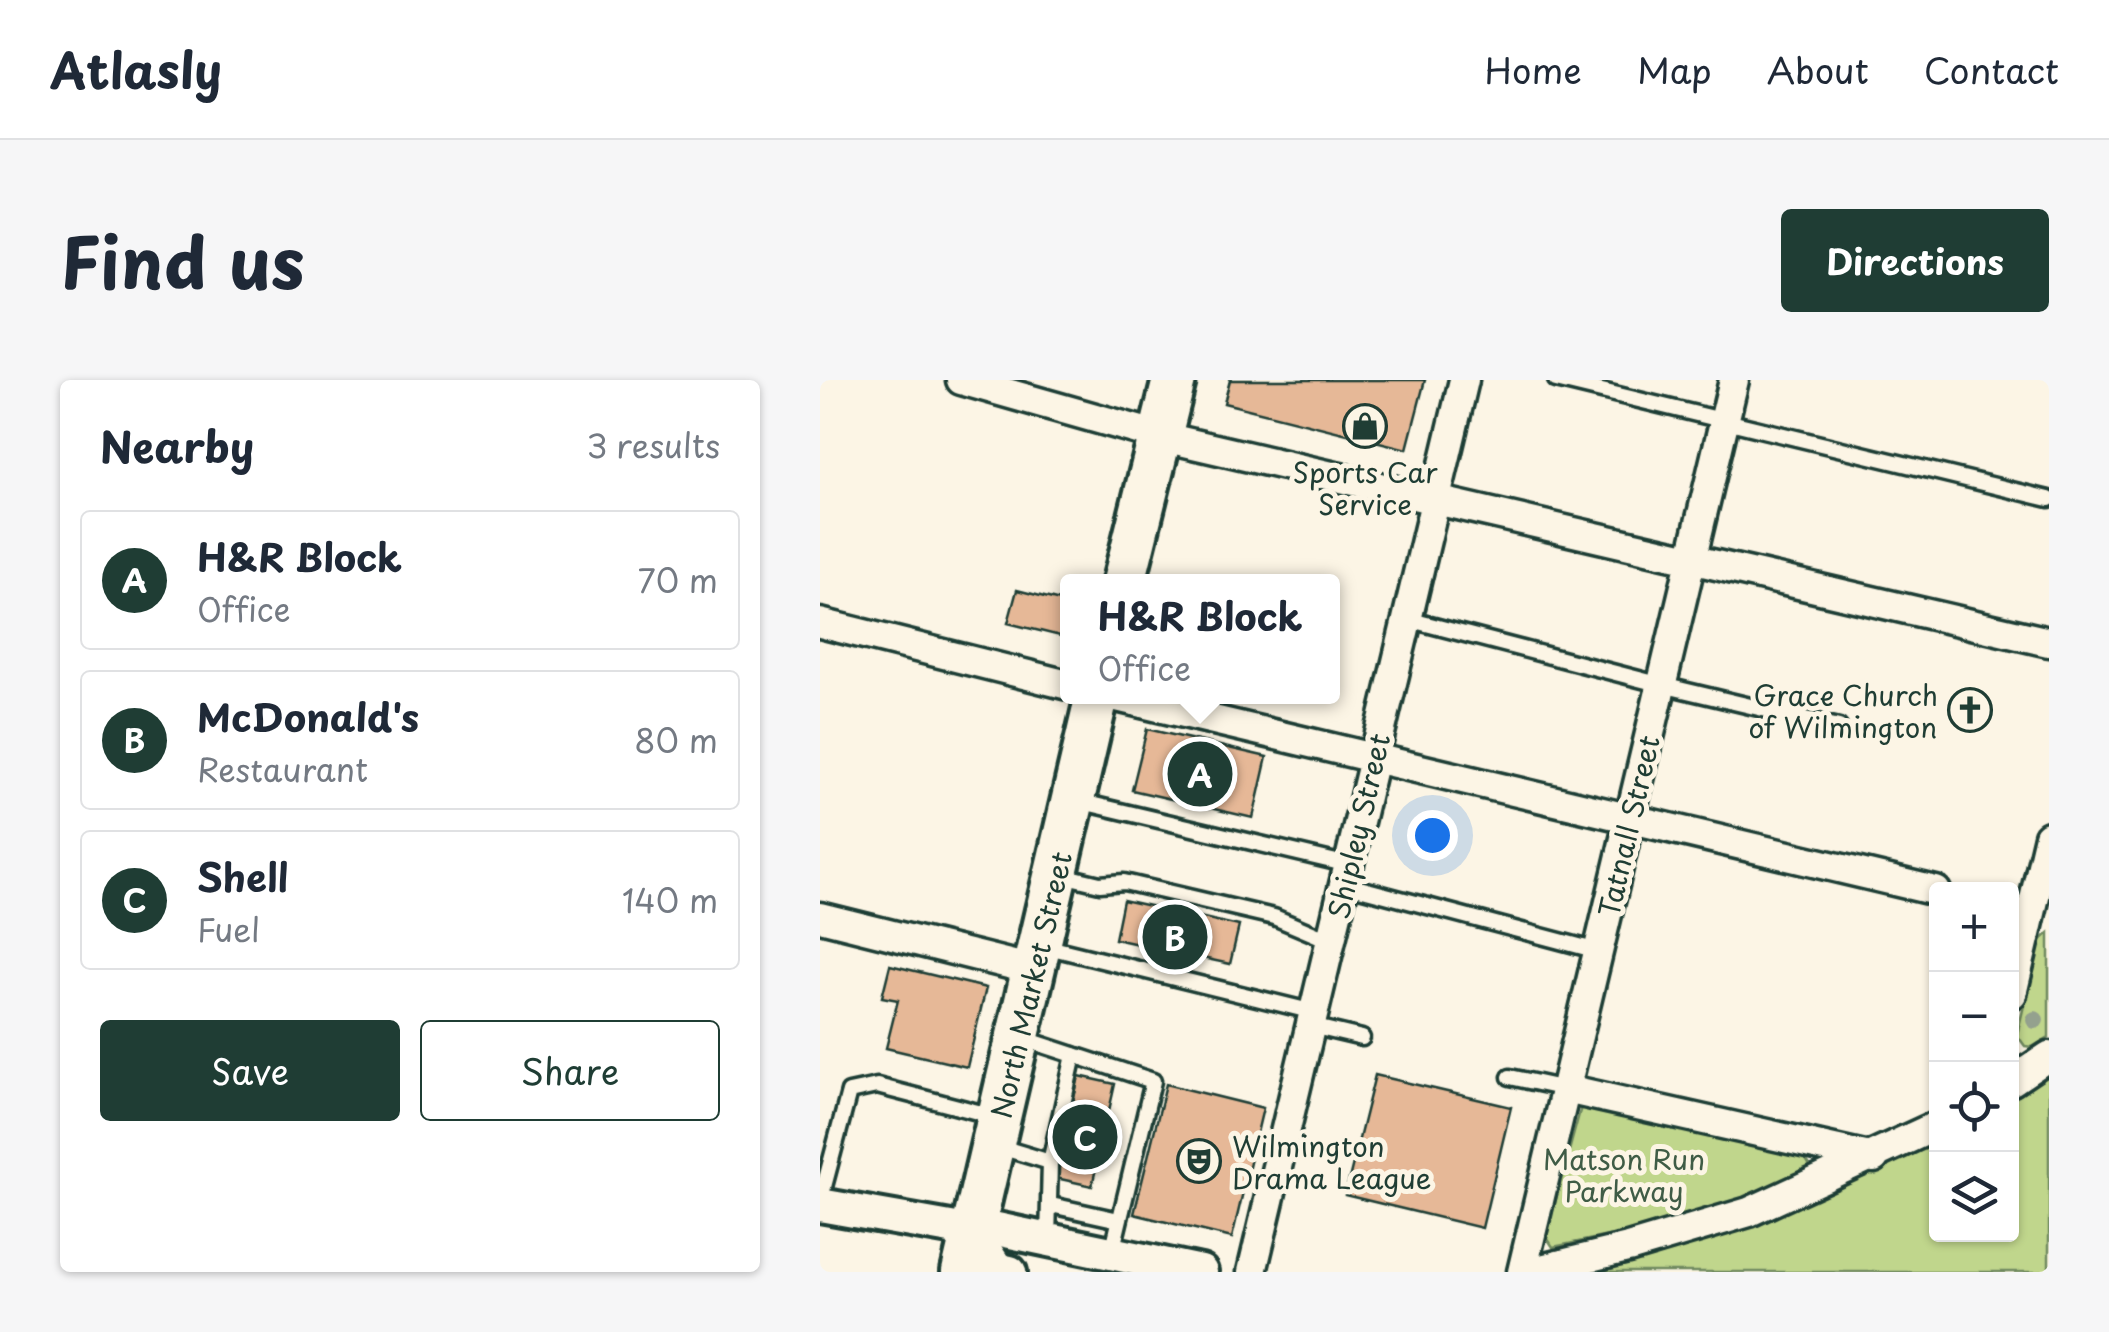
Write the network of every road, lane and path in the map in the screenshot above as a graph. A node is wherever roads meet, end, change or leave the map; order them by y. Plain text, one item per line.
1 (961, 380) edge
2 (1174, 380) edge
3 (1464, 380) edge
4 (1556, 380) edge
5 (1734, 380) edge
6 (1725, 420) junction
7 (1159, 436) junction
8 (1436, 499) junction
9 (2049, 499) edge
10 (1692, 559) junction
11 (1126, 574) edge
12 (1407, 618) junction
13 (820, 623) edge
14 (2049, 642) edge
15 (1060, 684) edge
16 (1662, 685) junction
17 (1095, 704) edge
18 (1146, 704) edge
19 (1840, 726) dead end
20 (1374, 758) junction
21 (1073, 800) junction
22 (1630, 819) junction
23 (2049, 836) edge
24 (1055, 874) junction
25 (1346, 874) junction
26 (1929, 889) edge
27 (2030, 913) edge
28 (820, 916) edge
29 (1331, 941) junction
30 (1598, 951) junction
31 (1036, 957) junction
32 (2017, 972) edge
33 (1312, 1019) junction
34 (1016, 1037) junction
35 (1362, 1038) dead end
36 (1074, 1055) junction
37 (2049, 1056) edge
38 (2019, 1076) edge
39 (1510, 1077) dead end
40 (1566, 1089) junction
41 (1929, 1130) edge
42 (995, 1131) junction
43 (1874, 1158) junction
44 (1050, 1162) junction
45 (820, 1203) edge
46 (1050, 1205) junction
47 (1120, 1220) junction
48 (1048, 1240) junction
49 (968, 1252) edge
50 (1112, 1254) junction
51 (1010, 1272) edge
52 (1201, 1272) edge
53 (1252, 1272) edge
54 (1525, 1272) edge

1 - 7 street
2 - 7 main road
3 - 8 street, Shipley Street
4 - 6 lane
5 - 6 street, Tatnall Street
6 - 9 lane
6 - 10 street, Tatnall Street
7 - 8 street
7 - 11 main road
8 - 10 street
8 - 12 street, Shipley Street
10 - 14 street
10 - 16 street, Tatnall Street
12 - 16 lane
12 - 20 street, Shipley Street
13 - 15 street
16 - 19 lane
16 - 22 street, Tatnall Street
17 - 21 main road, North Market Street
18 - 20 street
20 - 22 street
20 - 25 street, Shipley Street
21 - 24 main road, North Market Street
21 - 25 lane
22 - 26 street
22 - 30 street, Tatnall Street
23 - 27 street
24 - 29 lane
24 - 31 main road, North Market Street
25 - 29 street, Shipley Street
25 - 30 lane
27 - 32 street
28 - 31 street
29 - 33 street, Shipley Street
30 - 40 street, Tatnall Street
31 - 33 lane
31 - 34 main road, North Market Street
33 - 35 lane
33 - 53 street, Shipley Street
34 - 36 lane
34 - 42 main road, North Market Street
36 - 44 lane
36 - 47 lane
37 - 38 street
39 - 40 lane
40 - 43 street
40 - 54 street, Tatnall Street
41 - 43 street
42 - 44 lane
42 - 45 lane
42 - 49 main road, North Market Street
43 - 54 street
44 - 46 lane
45 - 49 street
46 - 47 lane
46 - 48 lane
47 - 50 lane
48 - 49 street
48 - 50 street
49 - 51 street
50 - 52 street

